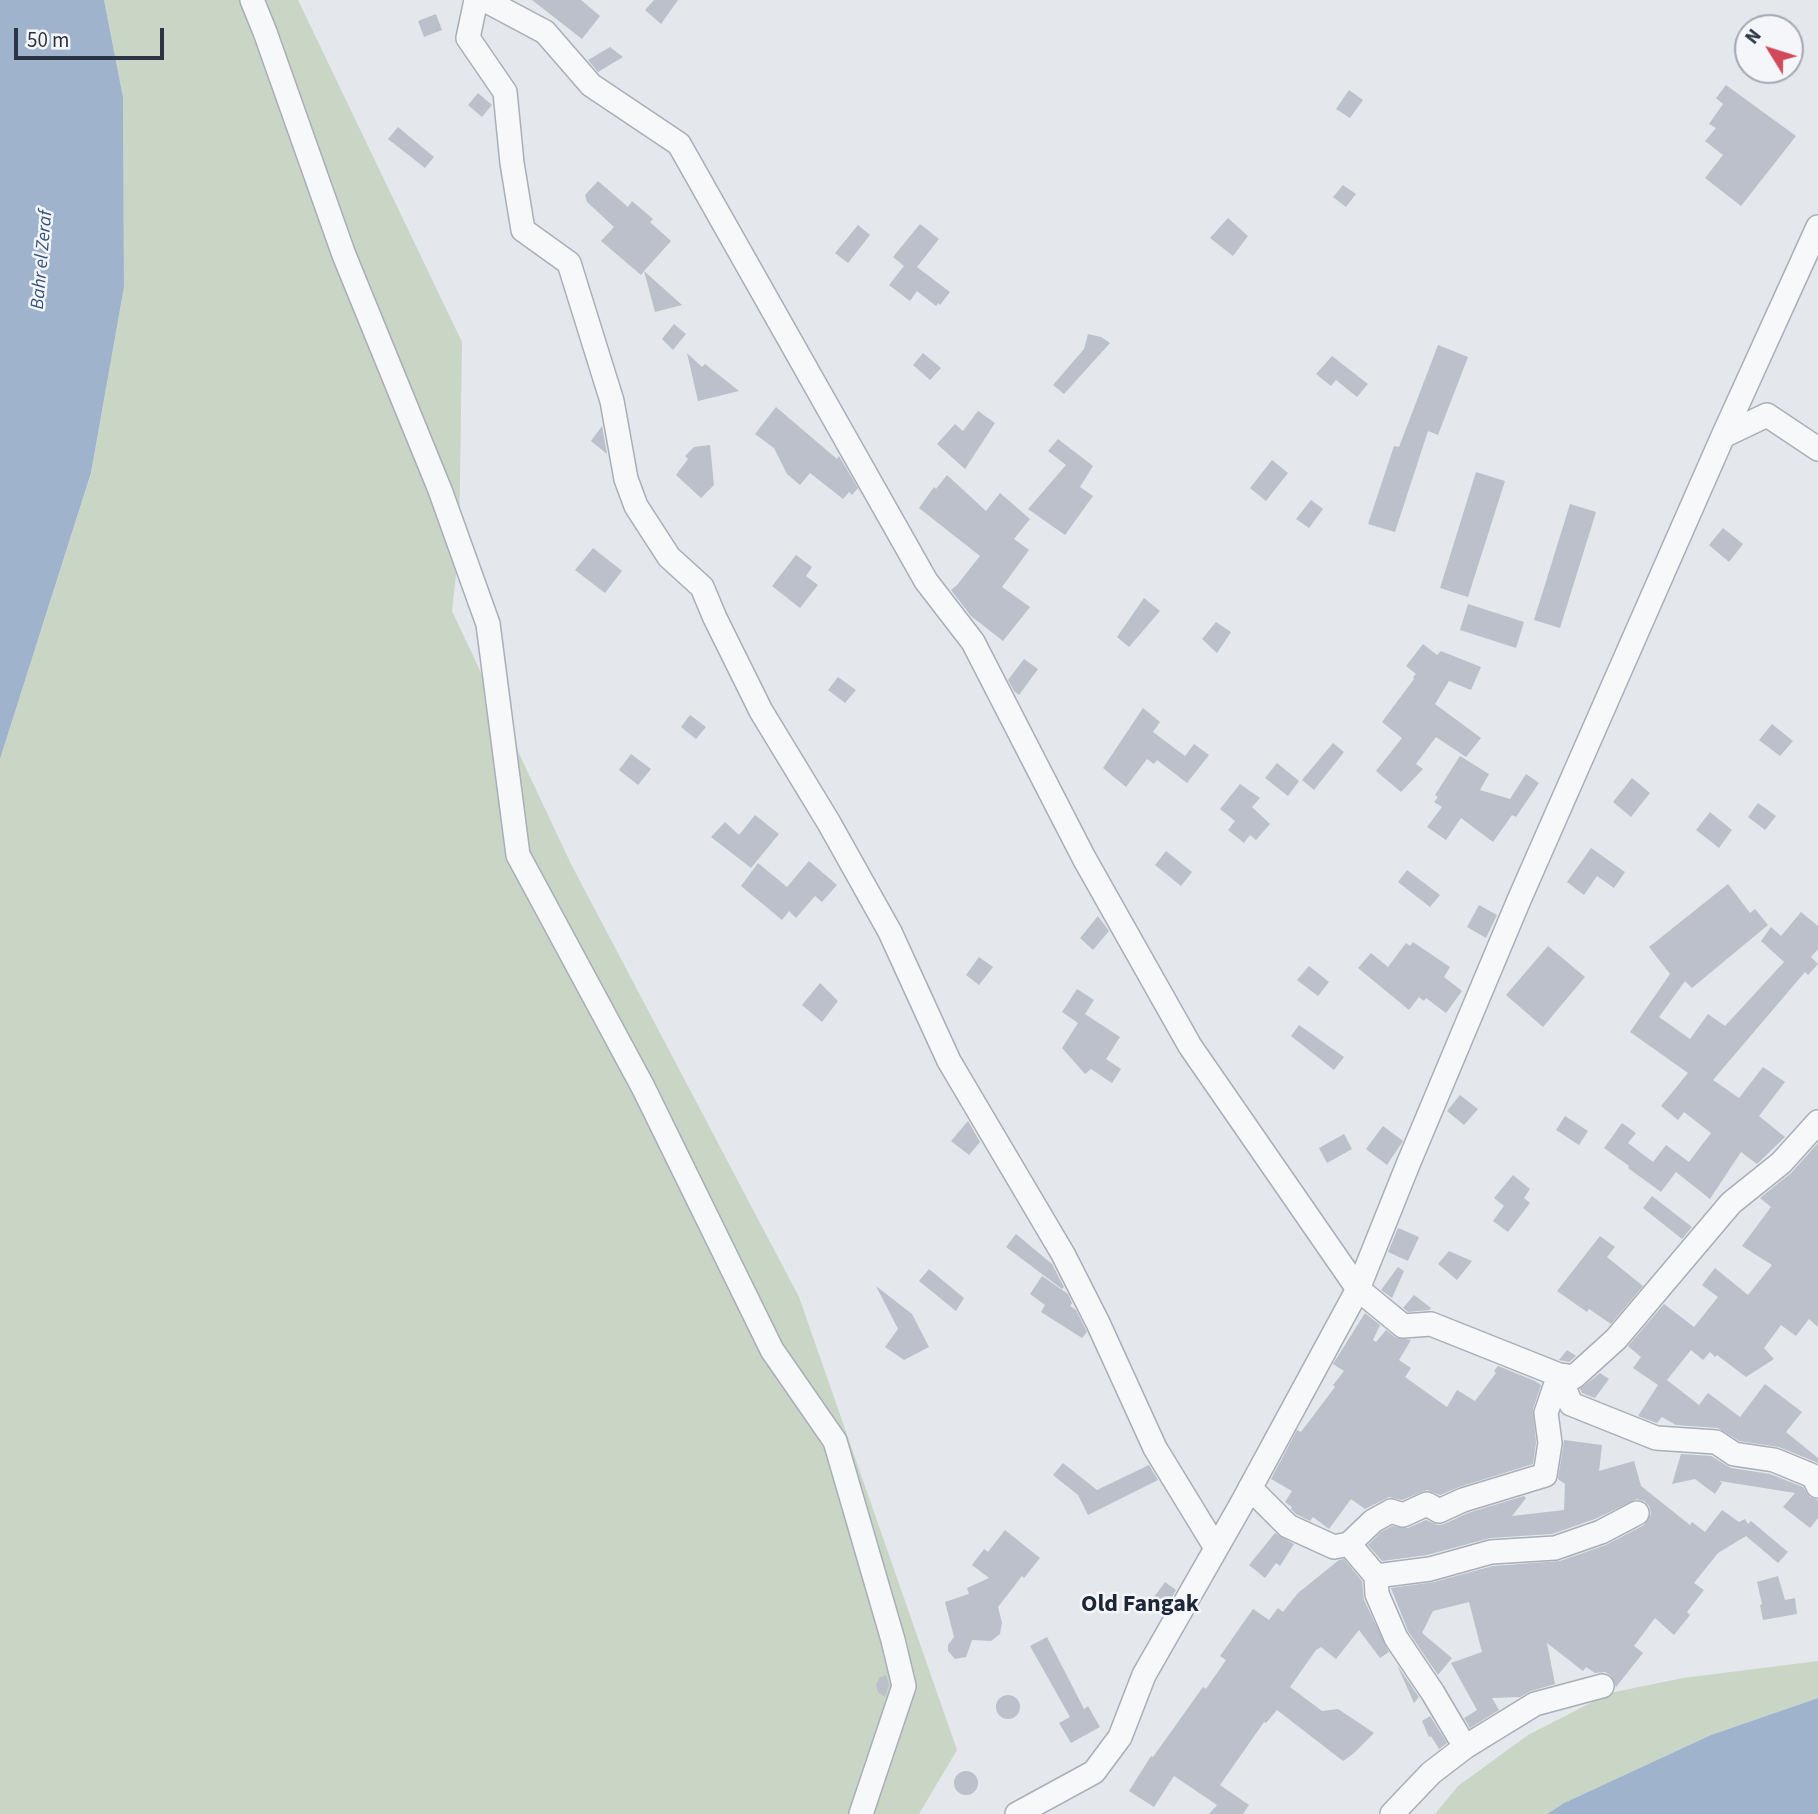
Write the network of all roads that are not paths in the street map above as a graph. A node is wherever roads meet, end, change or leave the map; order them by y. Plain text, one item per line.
1 (252, 0) edge
2 (476, 0) edge
3 (485, 0) edge
4 (1818, 227) edge
5 (1723, 436) junction
6 (1818, 449) edge
7 (1818, 1122) edge
8 (1358, 1289) junction
9 (1559, 1376) junction
10 (1818, 1486) edge
11 (1250, 1488) junction
12 (1637, 1513) dead end
13 (1349, 1544) junction
14 (1216, 1548) junction
15 (1376, 1576) junction
16 (1602, 1686) dead end
17 (1465, 1747) junction
18 (862, 1814) edge
19 (1017, 1814) edge
20 (1392, 1814) edge

1 - 18 street
2 - 14 street
3 - 8 street
4 - 5 street
5 - 6 street
5 - 8 street
7 - 9 street
8 - 9 street
8 - 11 street
9 - 10 street
9 - 13 street
11 - 13 street
11 - 14 street
12 - 15 street
13 - 15 street
14 - 19 street
15 - 17 street
16 - 17 street
17 - 20 street

